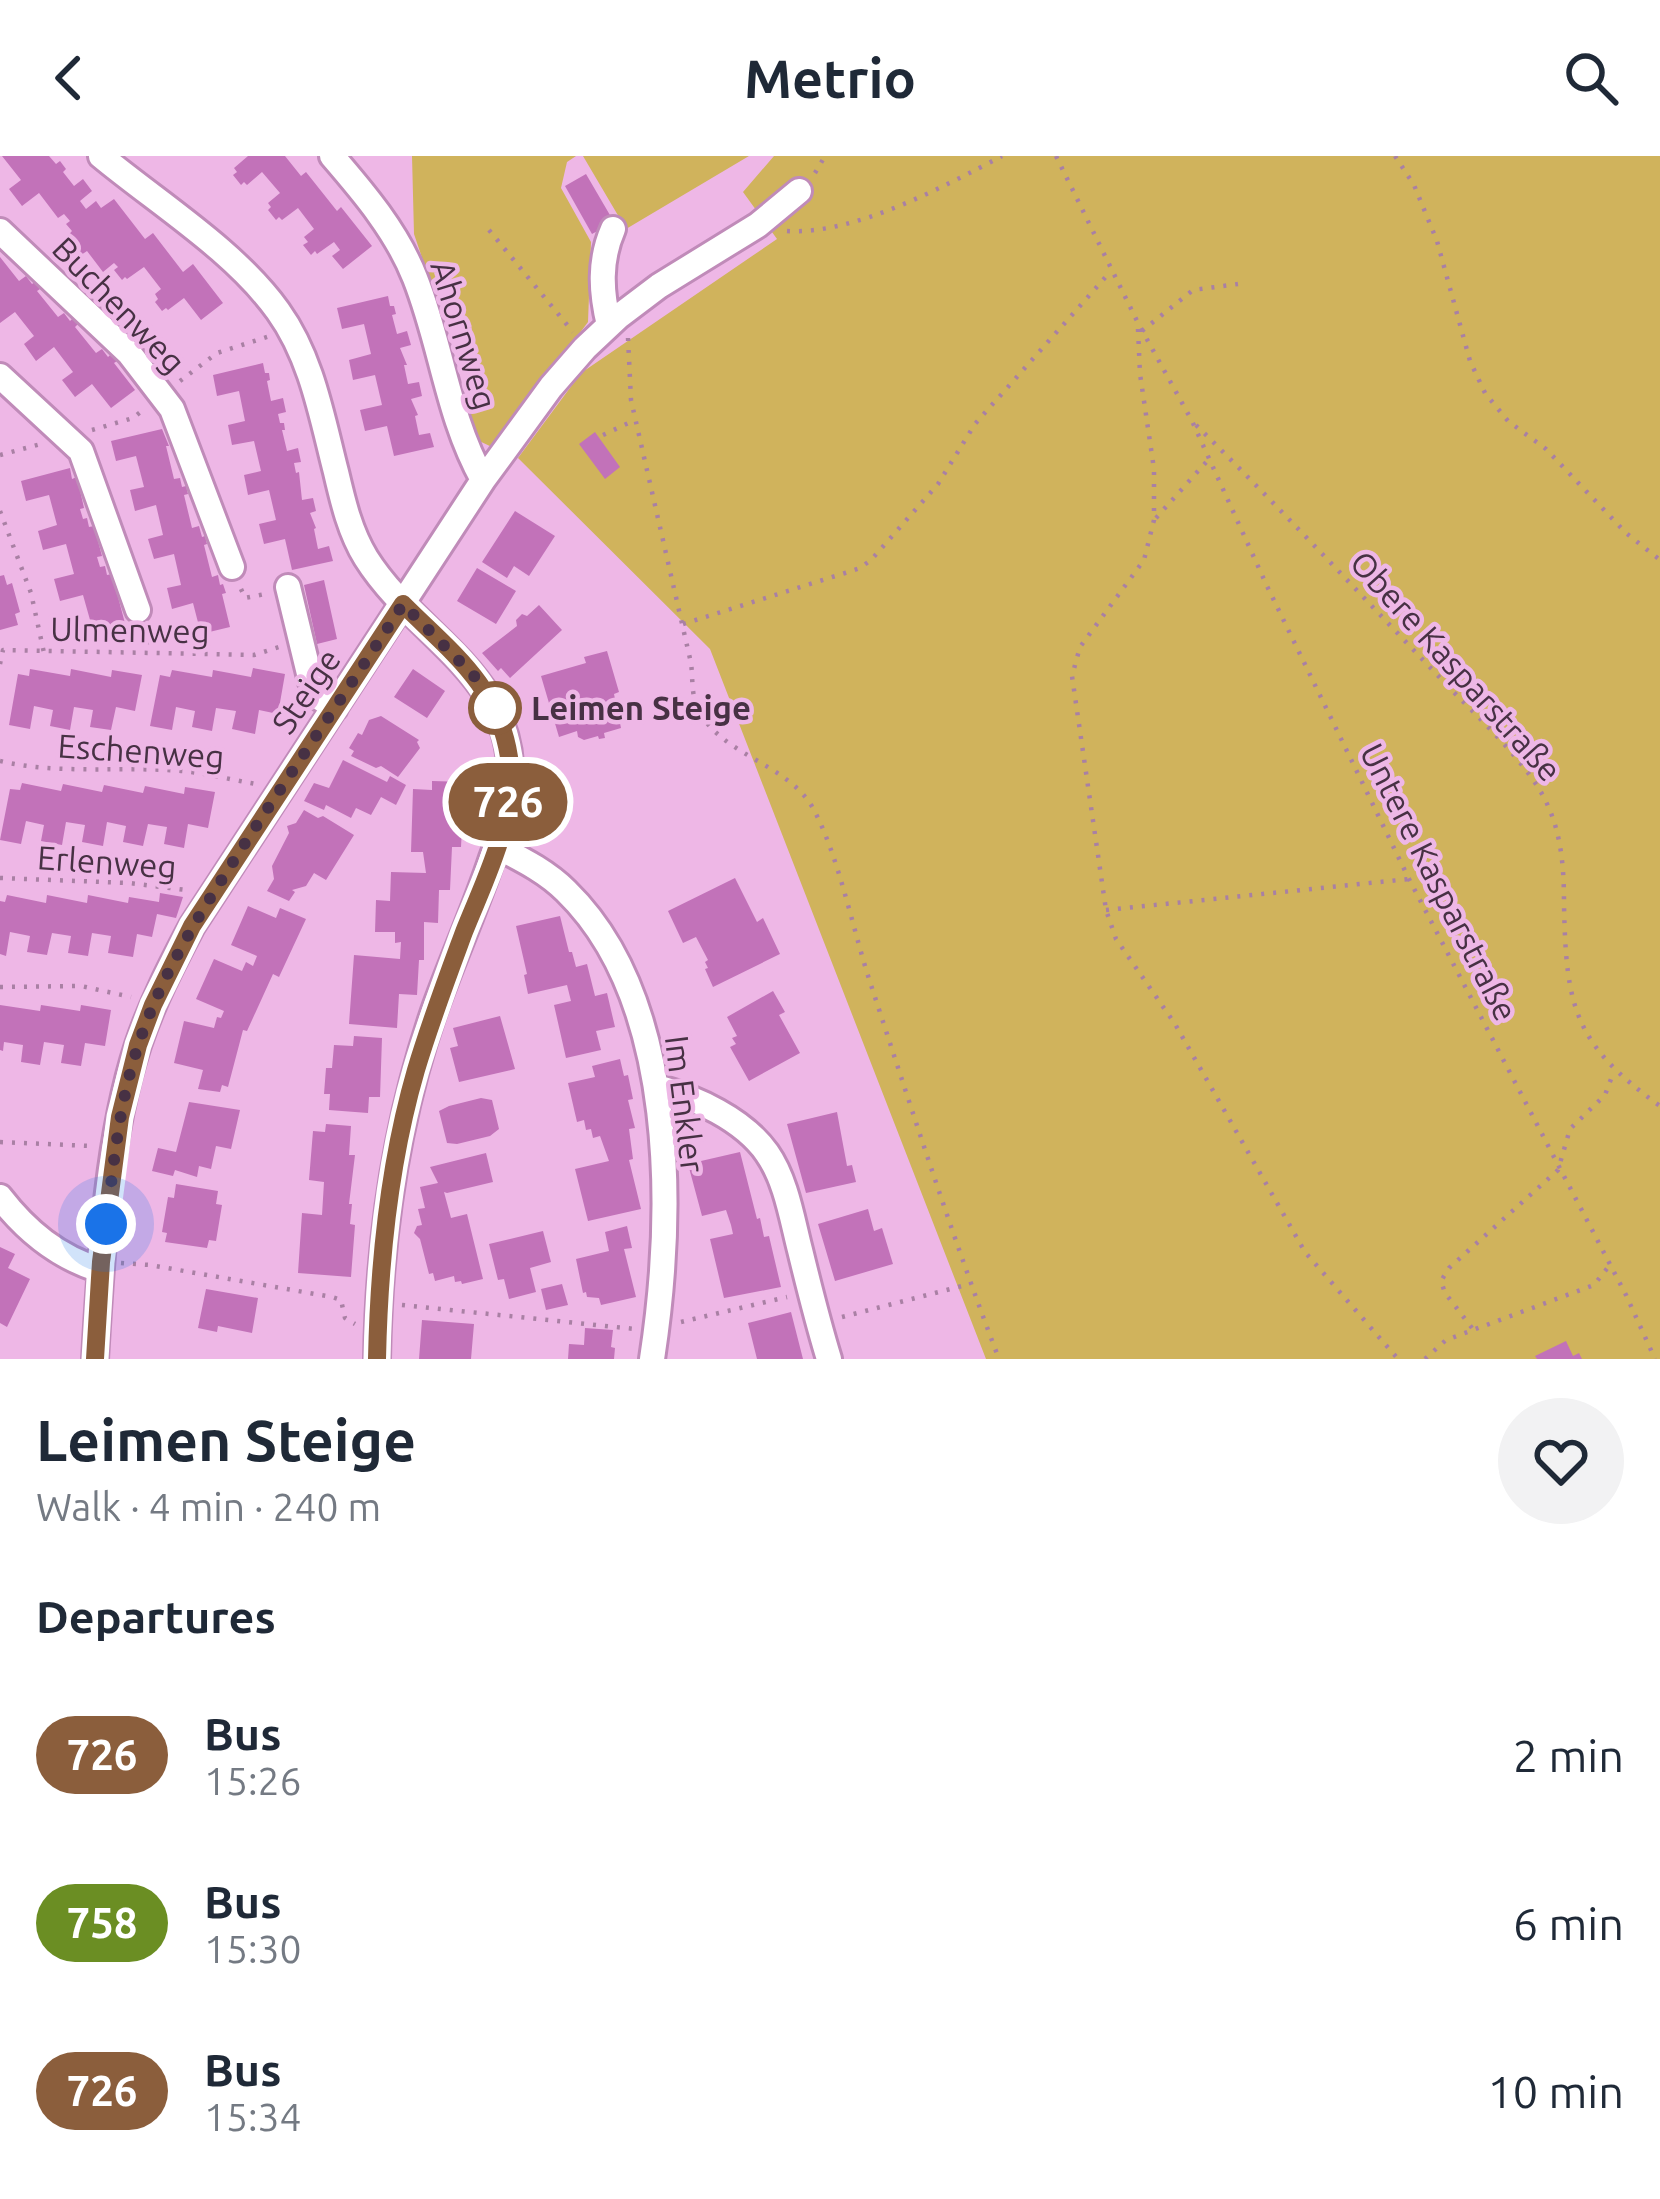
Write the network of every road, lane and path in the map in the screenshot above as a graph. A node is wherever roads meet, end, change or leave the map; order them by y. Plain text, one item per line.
1 (101, 156) edge
2 (332, 156) edge
3 (1002, 156) edge
4 (1056, 156) edge
5 (1395, 156) edge
6 (799, 191) dead end
7 (758, 225) junction
8 (613, 229) dead end
9 (489, 230) dead end
10 (0, 231) edge
11 (1111, 271) junction
12 (1238, 284) dead end
13 (613, 321) junction
14 (1140, 327) junction
15 (260, 339) dead end
16 (585, 348) junction
17 (0, 376) edge
18 (162, 395) junction
19 (635, 419) junction
20 (1192, 421) junction
21 (603, 435) dead end
22 (67, 437) junction
23 (0, 455) edge
24 (1208, 460) junction
25 (483, 480) junction
26 (0, 511) edge
27 (1154, 520) junction
28 (1660, 560) edge
29 (232, 567) dead end
30 (288, 587) dead end
31 (403, 604) junction
32 (138, 610) dead end
33 (682, 624) junction
34 (271, 650) dead end
35 (44, 652) junction
36 (0, 664) edge
37 (334, 708) junction
38 (0, 761) edge
39 (277, 794) junction
40 (496, 846) junction
41 (0, 878) edge
42 (1408, 879) junction
43 (210, 899) junction
44 (1106, 910) junction
45 (0, 987) edge
46 (153, 1005) junction
47 (1614, 1071) junction
48 (657, 1087) junction
49 (1660, 1106) edge
50 (0, 1142) edge
51 (116, 1148) junction
52 (1558, 1170) junction
53 (0, 1197) edge
54 (101, 1266) junction
55 (1610, 1266) junction
56 (970, 1284) junction
57 (810, 1292) junction
58 (378, 1303) junction
59 (866, 1311) dead end
60 (354, 1324) dead end
61 (1472, 1328) junction
62 (644, 1329) junction
63 (95, 1359) edge
64 (377, 1359) edge
65 (652, 1359) edge
66 (829, 1359) edge
67 (999, 1359) edge
68 (1398, 1359) edge
69 (1425, 1359) edge
70 (1655, 1359) edge

1 - 31 street
2 - 25 street, Ahornweg
3 - 7 path
4 - 11 path
5 - 28 path
6 - 7 street, Steige
7 - 13 street, Steige
8 - 13 street
9 - 16 path
10 - 18 street, Buchenweg
11 - 14 path
11 - 33 path
12 - 14 path
13 - 16 street, Steige
13 - 19 path
14 - 20 path
14 - 27 path
15 - 18 path
16 - 25 street, Steige
17 - 22 street
18 - 22 path
18 - 29 street, Buchenweg
19 - 21 path
19 - 33 path
20 - 24 path, Untere Kasparstraße
20 - 47 path, Obere Kasparstraße
22 - 23 path
22 - 32 street
24 - 27 path
24 - 42 path, Untere Kasparstraße
25 - 31 street, Steige
26 - 35 path
27 - 44 path
30 - 37 street
31 - 37 street, Steige
31 - 40 street
33 - 56 path
34 - 35 path, Ulmenweg
35 - 36 path, Ulmenweg
37 - 39 street, Steige
38 - 39 path, Eschenweg
39 - 43 street, Steige
40 - 48 street, Im Enkler
40 - 58 street
41 - 43 path, Erlenweg
42 - 44 path
42 - 52 path, Untere Kasparstraße
43 - 46 street, Steige
44 - 68 path
45 - 46 path
46 - 51 street, Steige
47 - 49 path, Obere Kasparstraße
47 - 52 path
48 - 57 street
48 - 62 street, Im Enkler
50 - 51 path
51 - 54 street, Steige
52 - 55 path, Untere Kasparstraße
52 - 61 path
53 - 54 street
54 - 60 path
54 - 63 street, Steige
55 - 61 path
55 - 70 path, Untere Kasparstraße
56 - 59 path
56 - 67 path
57 - 62 path
57 - 66 street
58 - 62 path
58 - 64 street
61 - 69 path
62 - 65 street, Im Enkler

